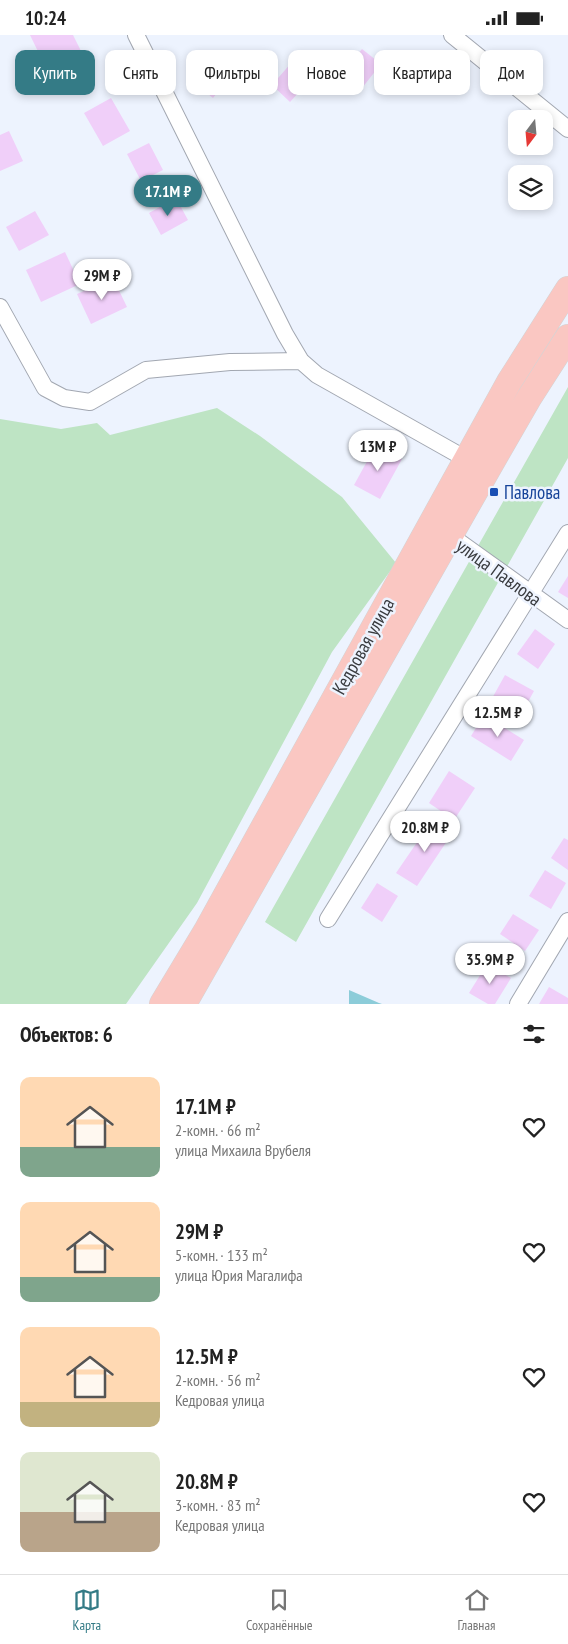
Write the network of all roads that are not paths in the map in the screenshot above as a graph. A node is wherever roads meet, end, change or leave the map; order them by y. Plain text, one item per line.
1 (136, 35) edge
2 (452, 35) edge
3 (568, 129) edge
4 (568, 289) edge
5 (0, 307) edge
6 (568, 337) edge
7 (301, 361) junction
8 (477, 465) junction
9 (441, 529) junction
10 (568, 533) edge
11 (530, 594) junction
12 (568, 620) edge
13 (328, 919) dead end
14 (568, 921) edge
15 (162, 1004) edge
16 (184, 1004) edge
17 (518, 1004) edge

1 - 7 street
2 - 3 street
4 - 8 main road, Кедровая улица
5 - 7 street
6 - 8 main road, Кедровая улица
7 - 8 street
8 - 9 main road, Кедровая улица
9 - 11 street, улица Павлова
9 - 15 main road, Кедровая улица
9 - 16 main road, Кедровая улица
10 - 11 street
11 - 12 street, улица Павлова
11 - 13 street
14 - 17 street

